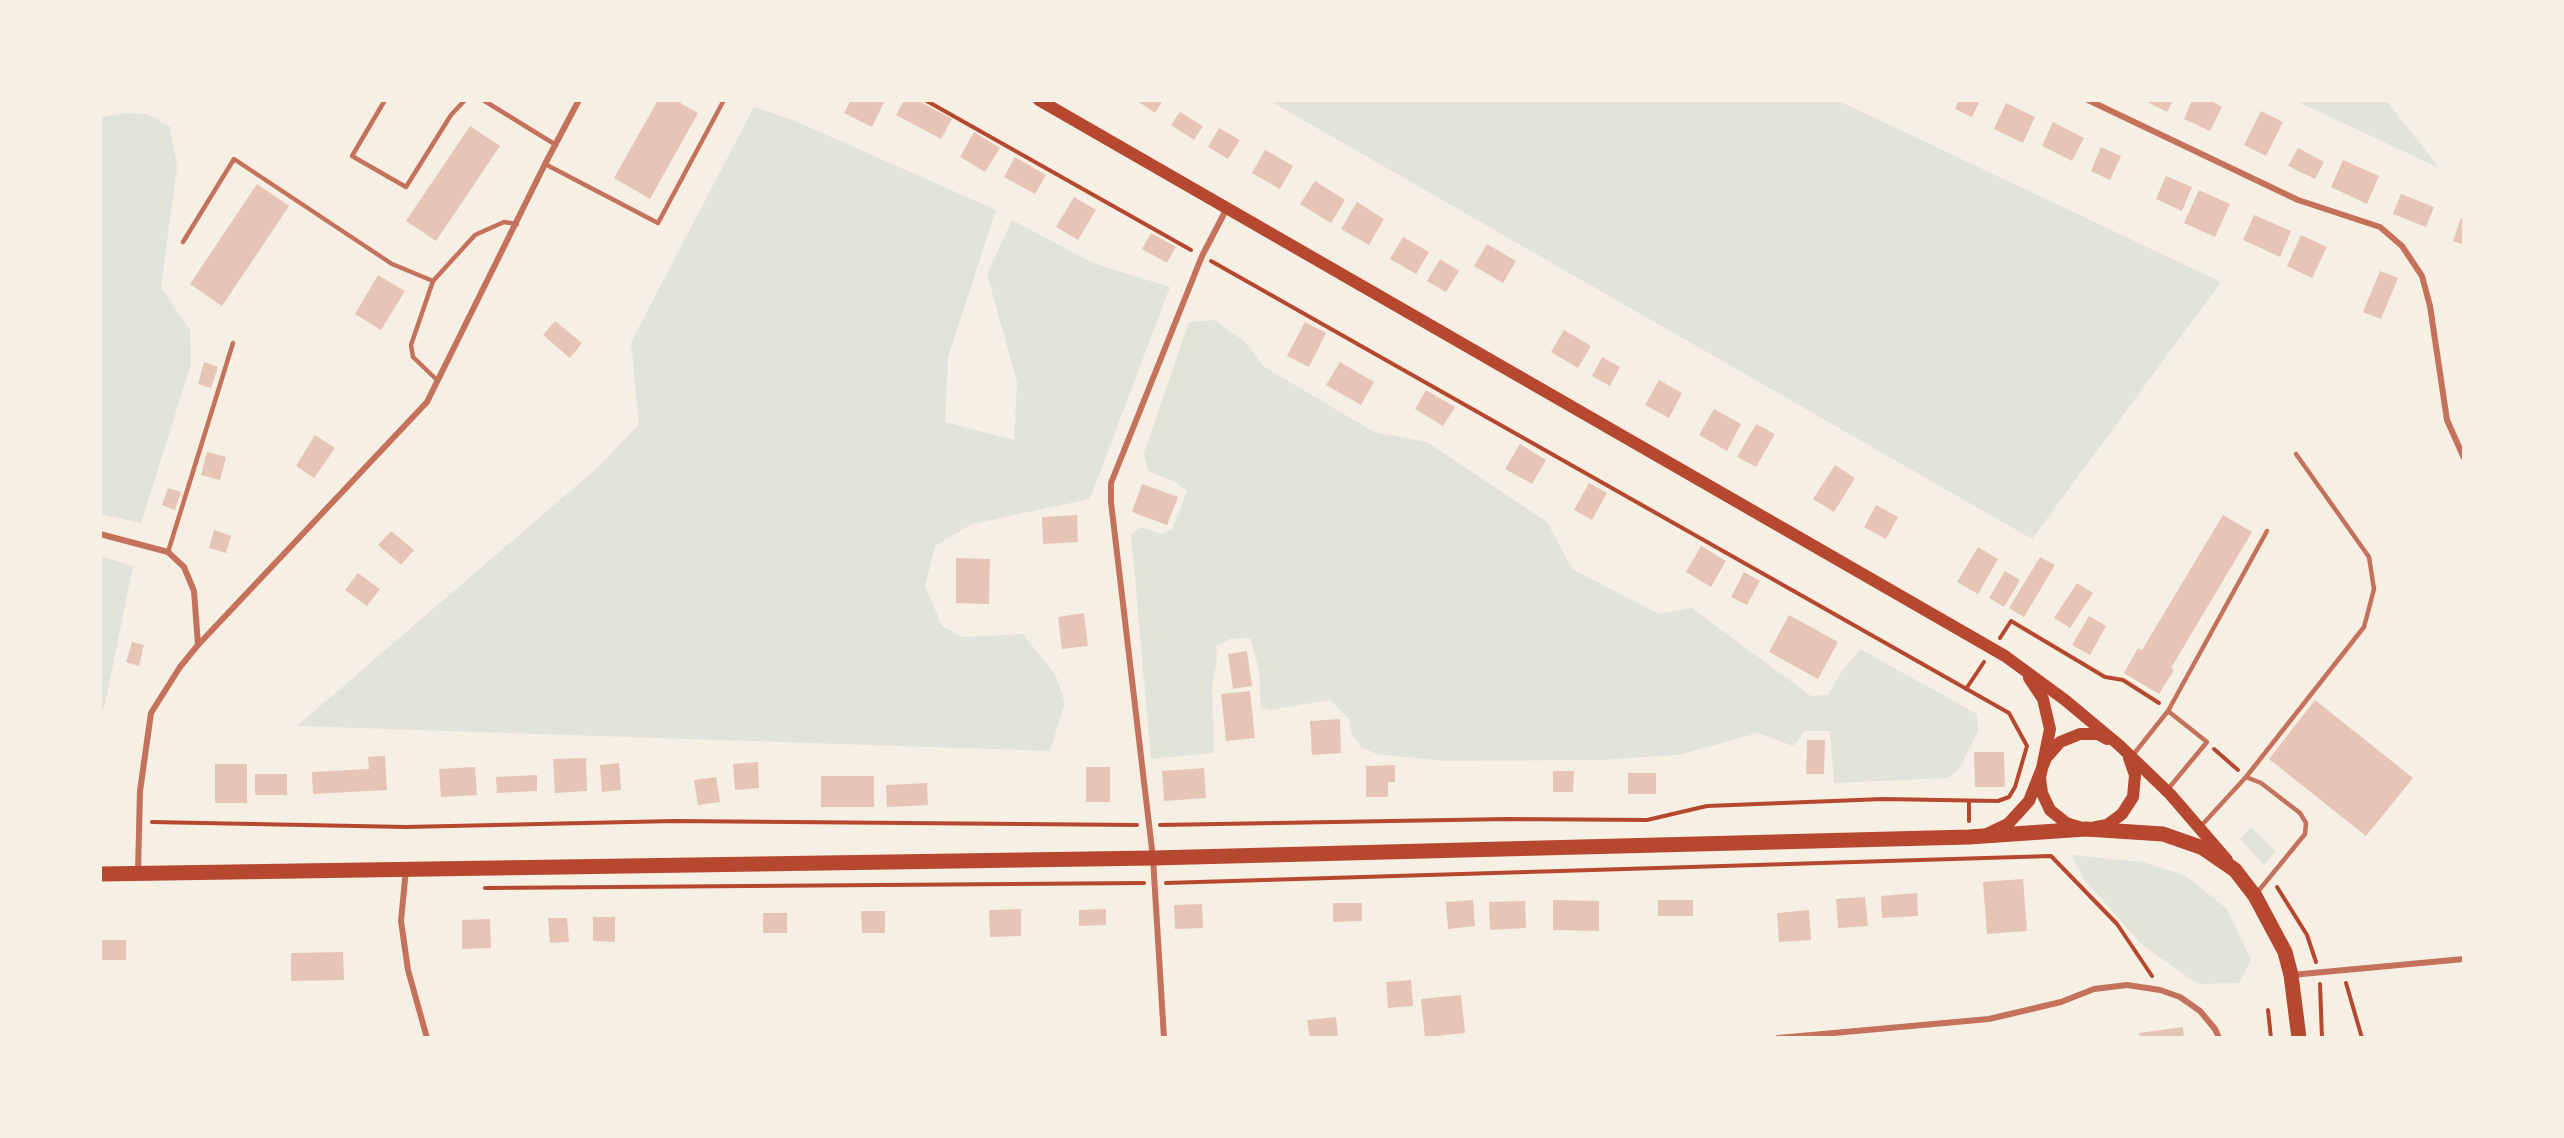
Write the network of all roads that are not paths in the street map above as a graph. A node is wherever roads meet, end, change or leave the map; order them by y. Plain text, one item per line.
1 (385, 100) edge
2 (465, 100) edge
3 (483, 100) edge
4 (579, 100) edge
5 (724, 100) edge
6 (1039, 100) edge
7 (2088, 100) edge
8 (556, 144) junction
9 (545, 164) junction
10 (1227, 207) junction
11 (517, 224) junction
12 (183, 242) dead end
13 (433, 281) junction
14 (233, 343) dead end
15 (437, 380) junction
16 (2296, 454) dead end
17 (2463, 458) edge
18 (2267, 531) dead end
19 (100, 534) edge
20 (168, 552) junction
21 (198, 645) junction
22 (2005, 656) junction
23 (2168, 711) junction
24 (2119, 745) junction
25 (2131, 756) junction
26 (2046, 758) junction
27 (2246, 777) junction
28 (2166, 791) junction
29 (2200, 827) junction
30 (2086, 829) junction
31 (1977, 837) junction
32 (1153, 858) junction
33 (406, 868) junction
34 (2235, 870) junction
35 (138, 872) junction
36 (100, 874) edge
37 (2255, 896) junction
38 (2463, 959) edge
39 (2290, 975) junction
40 (427, 1038) edge
41 (1164, 1038) edge
42 (1778, 1038) edge
43 (2219, 1038) edge
44 (2299, 1038) edge

1 - 2 lane
3 - 8 lane
4 - 8 street
5 - 9 lane
6 - 10 main road
7 - 17 street
8 - 9 street
9 - 11 street
10 - 22 main road
10 - 32 street
11 - 13 lane
11 - 15 street
12 - 13 lane
13 - 15 lane
14 - 20 lane
15 - 21 street
16 - 27 lane
18 - 23 lane
19 - 20 street
20 - 21 street
21 - 35 street
22 - 24 main road
22 - 26 main road
23 - 25 lane
23 - 28 lane
24 - 25 main road
24 - 26 main road
24 - 30 main road
25 - 28 main road
26 - 30 main road
26 - 31 main road
27 - 29 lane
27 - 37 lane
28 - 29 main road
29 - 34 main road
30 - 31 main road
30 - 34 main road
31 - 32 main road
32 - 33 main road
32 - 41 street
33 - 35 main road
33 - 40 street
34 - 37 main road
35 - 36 main road
37 - 39 main road
38 - 39 street
39 - 44 main road
42 - 43 street

